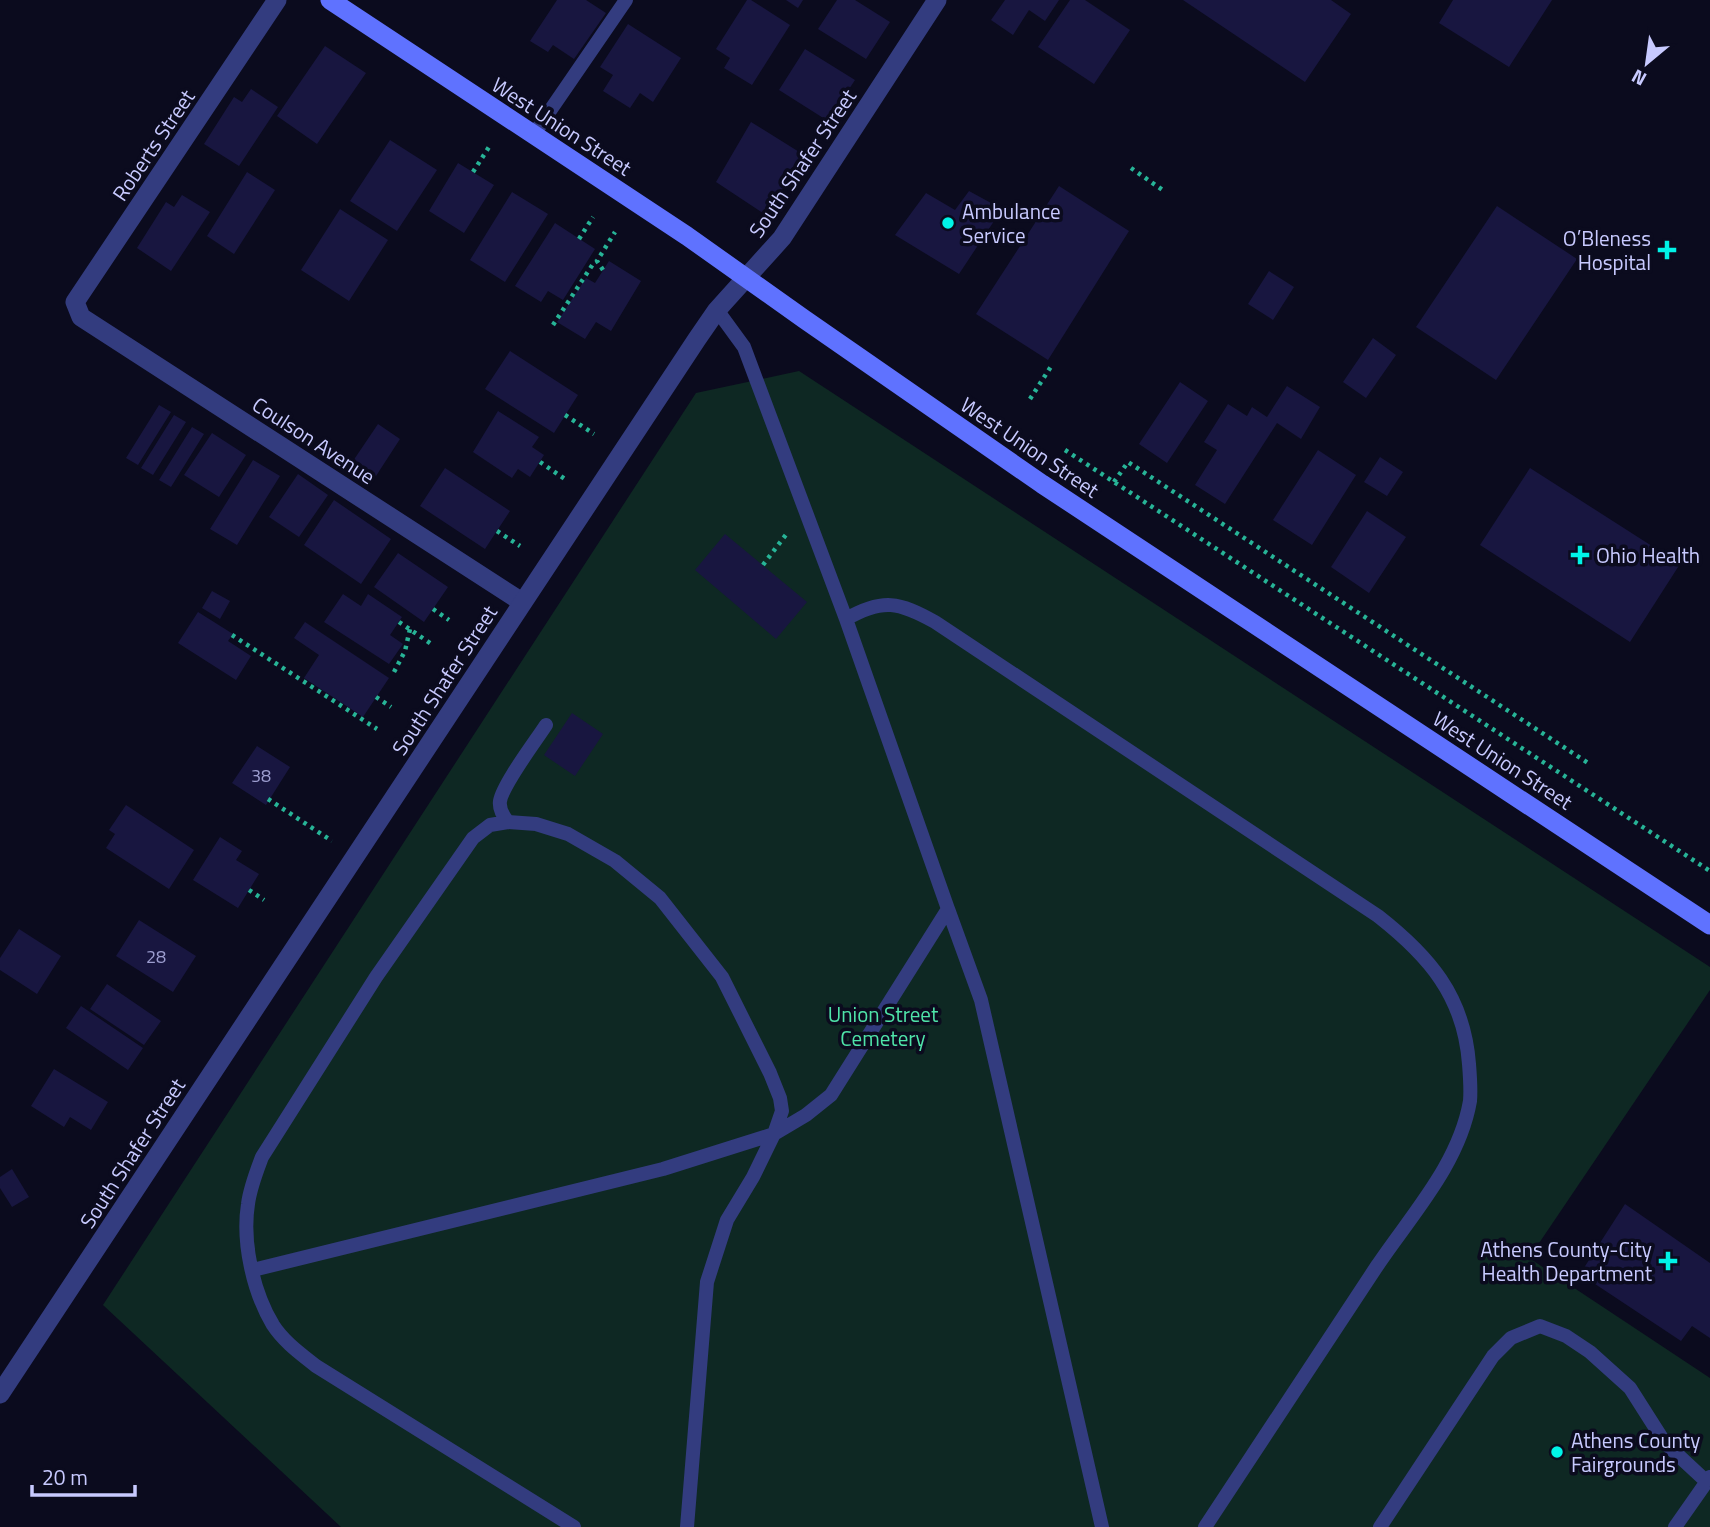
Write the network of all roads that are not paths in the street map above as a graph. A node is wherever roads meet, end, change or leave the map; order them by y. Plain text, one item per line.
1 (277, 0) edge
2 (330, 0) edge
3 (626, 0) edge
4 (937, 0) edge
5 (534, 134) junction
6 (746, 279) junction
7 (717, 310) junction
8 (82, 317) joint
9 (522, 602) junction
10 (846, 619) junction
11 (546, 725) dead end
12 (508, 821) junction
13 (948, 909) junction
14 (1710, 925) edge
15 (774, 1134) junction
16 (253, 1270) junction
17 (0, 1394) edge
18 (1708, 1479) edge
19 (574, 1527) edge
20 (687, 1527) edge
21 (1102, 1527) edge
22 (1205, 1527) edge
23 (1380, 1527) edge
24 (1675, 1527) edge

1 - 8 street, Roberts Street
2 - 5 main road, West Union Street
3 - 5 lane
4 - 6 street, South Shafer Street
5 - 6 main road, West Union Street
6 - 7 street, South Shafer Street
6 - 14 main road, West Union Street
7 - 9 street, South Shafer Street
7 - 10 lane
8 - 9 street, Coulson Avenue
9 - 17 street, South Shafer Street
10 - 13 lane
10 - 22 lane
11 - 12 lane
12 - 15 lane
12 - 16 lane
13 - 15 lane
13 - 21 lane
15 - 16 lane
15 - 20 lane
16 - 19 lane
18 - 23 lane
18 - 24 lane

